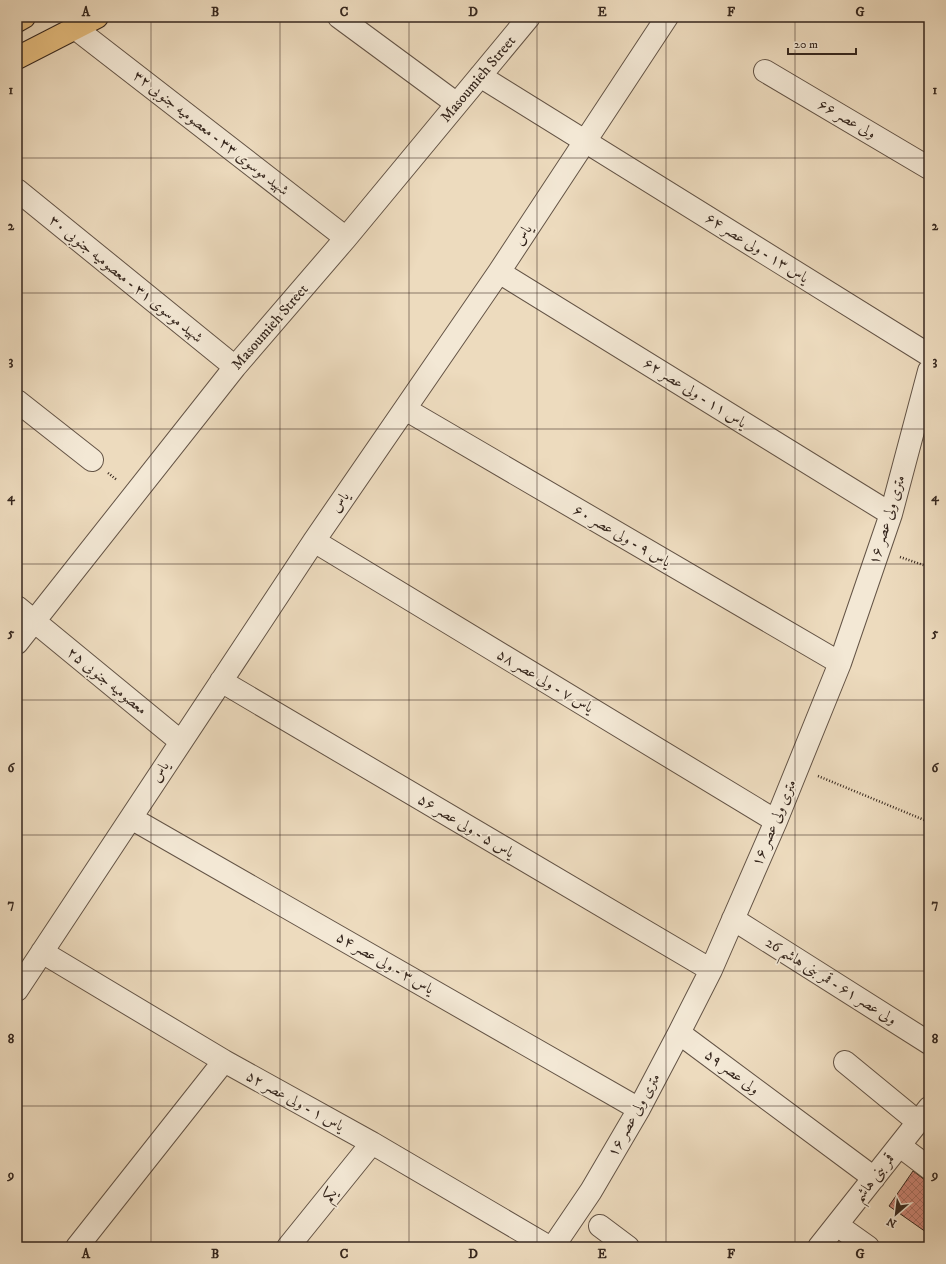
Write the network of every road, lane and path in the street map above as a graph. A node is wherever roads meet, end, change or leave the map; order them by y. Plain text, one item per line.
1 (24, 17) edge
2 (97, 17) edge
3 (339, 17) edge
4 (529, 17) edge
5 (666, 17) edge
6 (17, 21) edge
7 (76, 28) junction
8 (17, 58) edge
9 (765, 71) dead end
10 (480, 76) junction
11 (457, 104) junction
12 (585, 142) junction
13 (929, 168) edge
14 (17, 190) edge
15 (346, 238) junction
16 (499, 272) junction
17 (929, 355) edge
18 (235, 367) junction
19 (929, 371) edge
20 (17, 401) edge
21 (405, 409) junction
22 (92, 460) joint
23 (134, 494) junction
24 (891, 514) junction
25 (314, 540) junction
26 (878, 550) junction
27 (929, 567) edge
28 (17, 607) edge
29 (34, 621) junction
30 (17, 643) edge
31 (840, 662) junction
32 (221, 681) junction
33 (180, 741) junction
34 (797, 767) junction
35 (131, 818) junction
36 (776, 821) junction
37 (929, 822) edge
38 (733, 920) junction
39 (42, 952) junction
40 (711, 970) junction
41 (17, 990) edge
42 (679, 1033) junction
43 (929, 1043) edge
44 (224, 1061) junction
45 (845, 1062) dead end
46 (639, 1109) junction
47 (924, 1115) edge
48 (372, 1143) junction
49 (900, 1146) junction
50 (929, 1168) edge
51 (874, 1178) junction
52 (837, 1225) junction
53 (600, 1226) dead end
54 (77, 1247) edge
55 (288, 1247) edge
56 (549, 1247) edge
57 (553, 1247) edge
58 (628, 1247) edge
59 (819, 1247) edge
60 (868, 1247) edge

1 - 6 main road
2 - 7 main road
3 - 11 street
4 - 10 street, Masoumieh Street
5 - 12 street, یاس
7 - 8 main road
7 - 15 street, شهید موسوی ۳۳ - معصومیه جنوبی ۳۲
9 - 13 street, ولی عصر ۶۶
10 - 11 street, Masoumieh Street
10 - 12 street, یاس ۱۳ - ولی عصر ۶۴
11 - 15 street, Masoumieh Street
12 - 16 street, یاس
12 - 17 street, یاس ۱۳ - ولی عصر ۶۴
14 - 18 street, شهید موسوی ۳۱ - معصومیه جنوبی ۳۰
15 - 18 street, Masoumieh Street
16 - 21 street, یاس
16 - 24 street, یاس ۱۱ - ولی عصر ۶۲
18 - 23 street, Masoumieh Street
19 - 24 street, ۱۶ متری ولی عصر
20 - 22 street
21 - 25 street, یاس
21 - 31 street, یاس ۹ - ولی عصر ۶۰
22 - 23 path
23 - 29 street, Masoumieh Street
24 - 26 street, ۱۶ متری ولی عصر
25 - 32 street, یاس
25 - 36 street, یاس ۷ - ولی عصر ۵۸
26 - 27 path
26 - 31 street, ۱۶ متری ولی عصر
28 - 29 street, معصومیه جنوبی ۲۵
29 - 30 street, Masoumieh Street
29 - 33 street, معصومیه جنوبی ۲۵
31 - 34 street, ۱۶ متری ولی عصر
32 - 33 street, یاس
32 - 40 street, یاس ۵ - ولی عصر ۵۶
33 - 35 street, یاس
34 - 36 street, ۱۶ متری ولی عصر
34 - 37 path
35 - 39 street, یاس
35 - 46 street, یاس ۳ - ولی عصر ۵۴
36 - 38 street, ۱۶ متری ولی عصر
38 - 40 street, ۱۶ متری ولی عصر
38 - 43 street, ولی عصر ۶۱ - قمر بنی هاشم 26
39 - 41 street, یاس
39 - 44 street, یاس ۱ - ولی عصر ۵۲
40 - 42 street, ۱۶ متری ولی عصر
42 - 46 street, ۱۶ متری ولی عصر
42 - 51 street, ولی عصر ۵۹
44 - 48 street, یاس ۱ - ولی عصر ۵۲
44 - 54 street
45 - 47 street
46 - 57 street, ۱۶ متری ولی عصر
47 - 49 street, قمر بنی هاشم
48 - 55 street, یکم
48 - 56 street, یاس ۱ - ولی عصر ۵۲
49 - 50 street
49 - 51 street, قمر بنی هاشم
51 - 52 street, قمر بنی هاشم
52 - 59 street, قمر بنی هاشم
52 - 60 street
53 - 58 street

